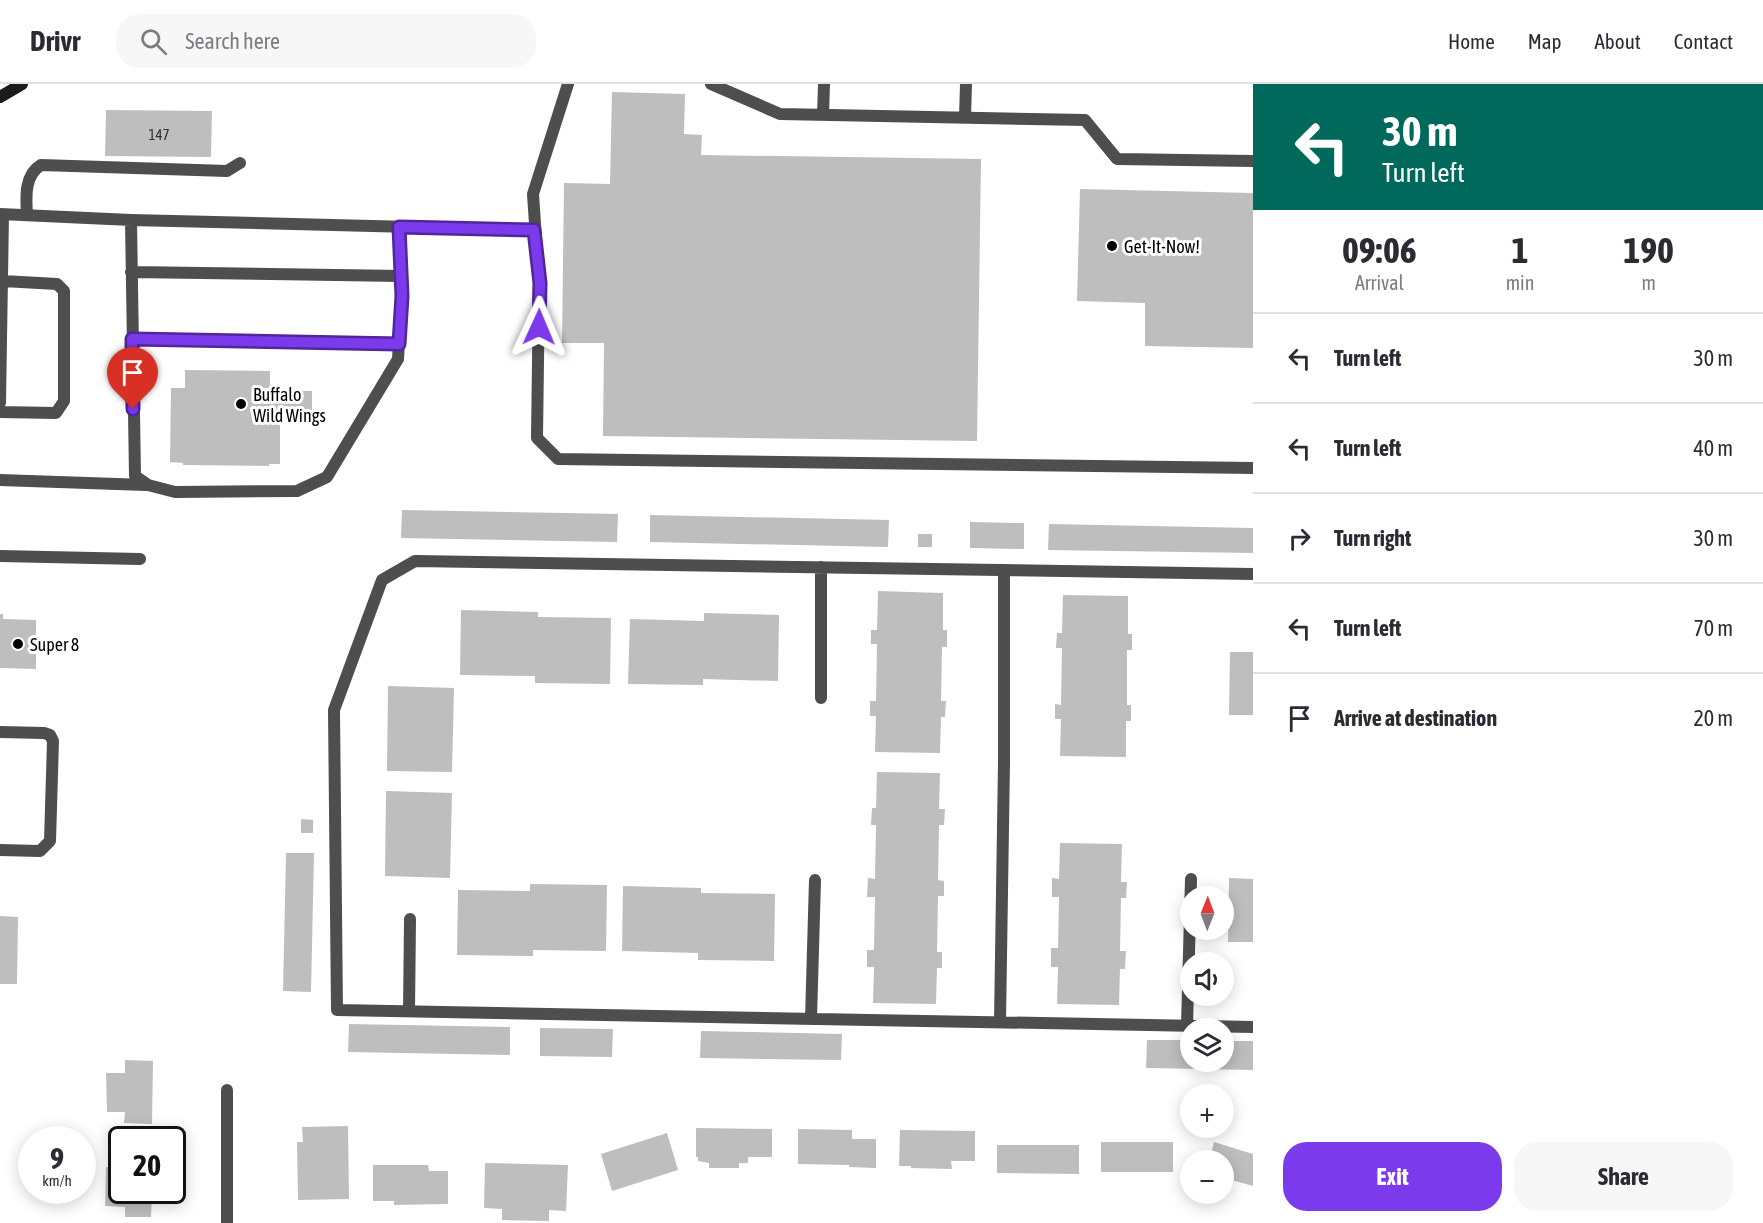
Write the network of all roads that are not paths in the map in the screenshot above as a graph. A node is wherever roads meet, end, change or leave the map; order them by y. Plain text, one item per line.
1 (22, 84) edge
2 (568, 84) edge
3 (711, 84) edge
4 (824, 84) edge
5 (966, 84) edge
6 (0, 97) edge
7 (824, 115) junction
8 (965, 118) junction
9 (1253, 161) edge
10 (240, 163) dead end
11 (2, 214) edge
12 (27, 215) junction
13 (131, 220) junction
14 (399, 227) junction
15 (534, 230) junction
16 (131, 272) junction
17 (401, 276) junction
18 (3, 281) junction
19 (132, 339) junction
20 (399, 344) junction
21 (0, 403) edge
22 (0, 412) edge
23 (1253, 468) edge
24 (1, 478) edge
25 (148, 485) junction
26 (0, 556) edge
27 (140, 559) dead end
28 (821, 567) junction
29 (1004, 570) junction
30 (1253, 574) edge
31 (821, 698) dead end
32 (0, 732) edge
33 (0, 850) edge
34 (815, 879) dead end
35 (1191, 879) dead end
36 (410, 919) dead end
37 (409, 1011) junction
38 (1187, 1018) edge
39 (811, 1019) junction
40 (1000, 1023) junction
41 (1180, 1026) edge
42 (1234, 1027) edge
43 (1253, 1027) edge
44 (227, 1090) dead end
45 (226, 1223) edge

1 - 6 main road
2 - 15 street
3 - 7 street
4 - 7 street
5 - 8 street
7 - 8 street
8 - 9 street
10 - 12 street
11 - 12 street
11 - 18 street
12 - 13 street
13 - 14 street
13 - 16 street
14 - 15 street
14 - 17 street
15 - 23 street
16 - 17 street
16 - 19 street
17 - 20 street
18 - 21 street
18 - 22 street
19 - 20 street
19 - 25 street
20 - 25 street
24 - 25 street
26 - 27 street
28 - 29 street
28 - 31 street
28 - 37 street
29 - 30 street
29 - 40 street
32 - 33 street
34 - 39 street
35 - 38 street
36 - 37 street
37 - 39 street
39 - 40 street
40 - 41 street
42 - 43 street
44 - 45 street

